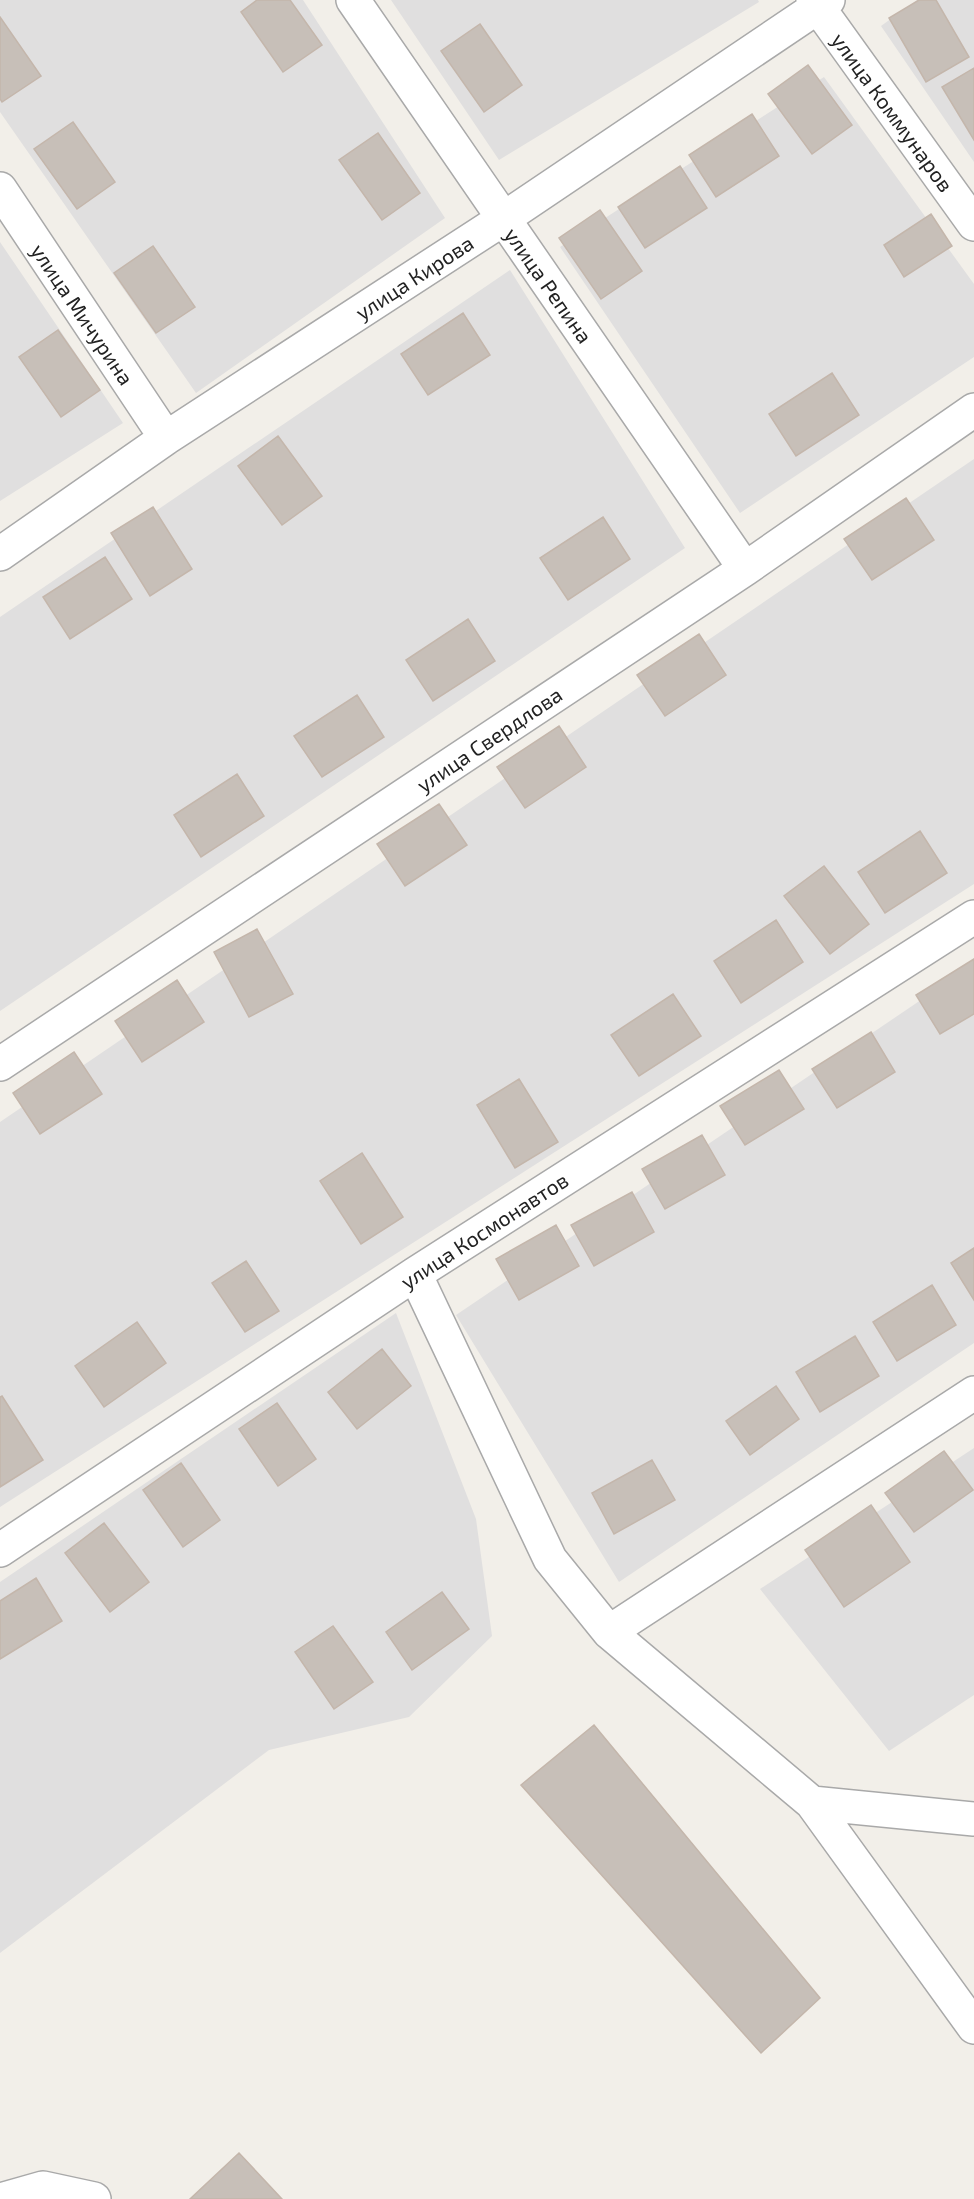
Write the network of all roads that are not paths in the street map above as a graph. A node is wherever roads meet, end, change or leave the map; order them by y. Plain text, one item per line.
1 (353, 0) edge
2 (820, 2) edge
3 (0, 189) edge
4 (503, 219) junction
5 (974, 224) edge
6 (974, 410) edge
7 (166, 438) junction
8 (0, 554) edge
9 (745, 569) junction
10 (974, 917) edge
11 (0, 1065) edge
12 (415, 1274) junction
13 (974, 1394) edge
14 (0, 1550) edge
15 (609, 1632) junction
16 (812, 1803) junction
17 (974, 1819) edge
18 (974, 2027) edge
19 (4, 2199) edge
20 (94, 2199) edge

1 - 4 street, улица Репина
2 - 4 street, улица Кирова
2 - 5 street, улица Коммунаров
3 - 7 street, улица Мичурина
4 - 7 street, улица Кирова
4 - 9 street, улица Репина
6 - 9 street, улица Свердлова
7 - 8 street, улица Кирова
9 - 11 street, улица Свердлова
10 - 12 street, улица Космонавтов
12 - 14 street, улица Космонавтов
12 - 15 street
13 - 15 street
15 - 16 street
16 - 17 street
16 - 18 street
19 - 20 street

